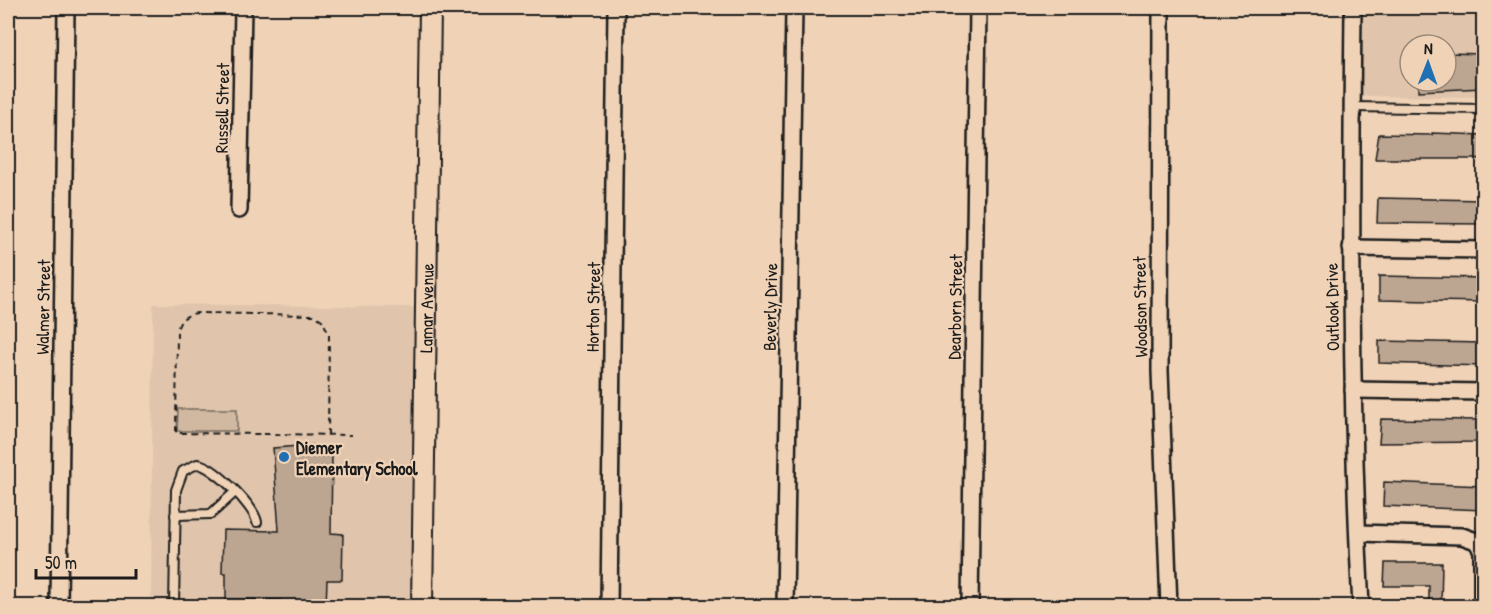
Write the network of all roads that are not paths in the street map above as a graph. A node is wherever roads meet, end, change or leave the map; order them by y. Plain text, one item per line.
1 (66, 8) edge
2 (243, 8) edge
3 (430, 8) edge
4 (616, 8) edge
5 (794, 8) edge
6 (978, 8) edge
7 (1161, 8) edge
8 (1353, 8) edge
9 (1352, 107) junction
10 (1484, 109) edge
11 (239, 210) dead end
12 (1351, 248) junction
13 (1484, 250) edge
14 (1353, 390) junction
15 (1484, 392) edge
16 (235, 492) junction
17 (175, 515) junction
18 (257, 522) dead end
19 (1358, 533) junction
20 (59, 606) edge
21 (174, 606) edge
22 (422, 606) edge
23 (609, 606) edge
24 (785, 606) edge
25 (970, 606) edge
26 (1169, 606) edge
27 (1361, 606) edge
28 (1482, 606) edge

1 - 20 street, Walmer Street
2 - 11 street, Russell Street
3 - 22 street, Lamar Avenue
4 - 23 street, Horton Street
5 - 24 street, Beverly Drive
6 - 25 street, Dearborn Street
7 - 26 street, Woodson Street
8 - 9 street, Outlook Drive
9 - 10 lane
9 - 12 street, Outlook Drive
12 - 13 street
12 - 14 street, Outlook Drive
14 - 15 street
14 - 19 street, Outlook Drive
16 - 17 lane
16 - 17 lane
16 - 18 lane
17 - 21 lane
19 - 27 street, Outlook Drive
19 - 28 street

